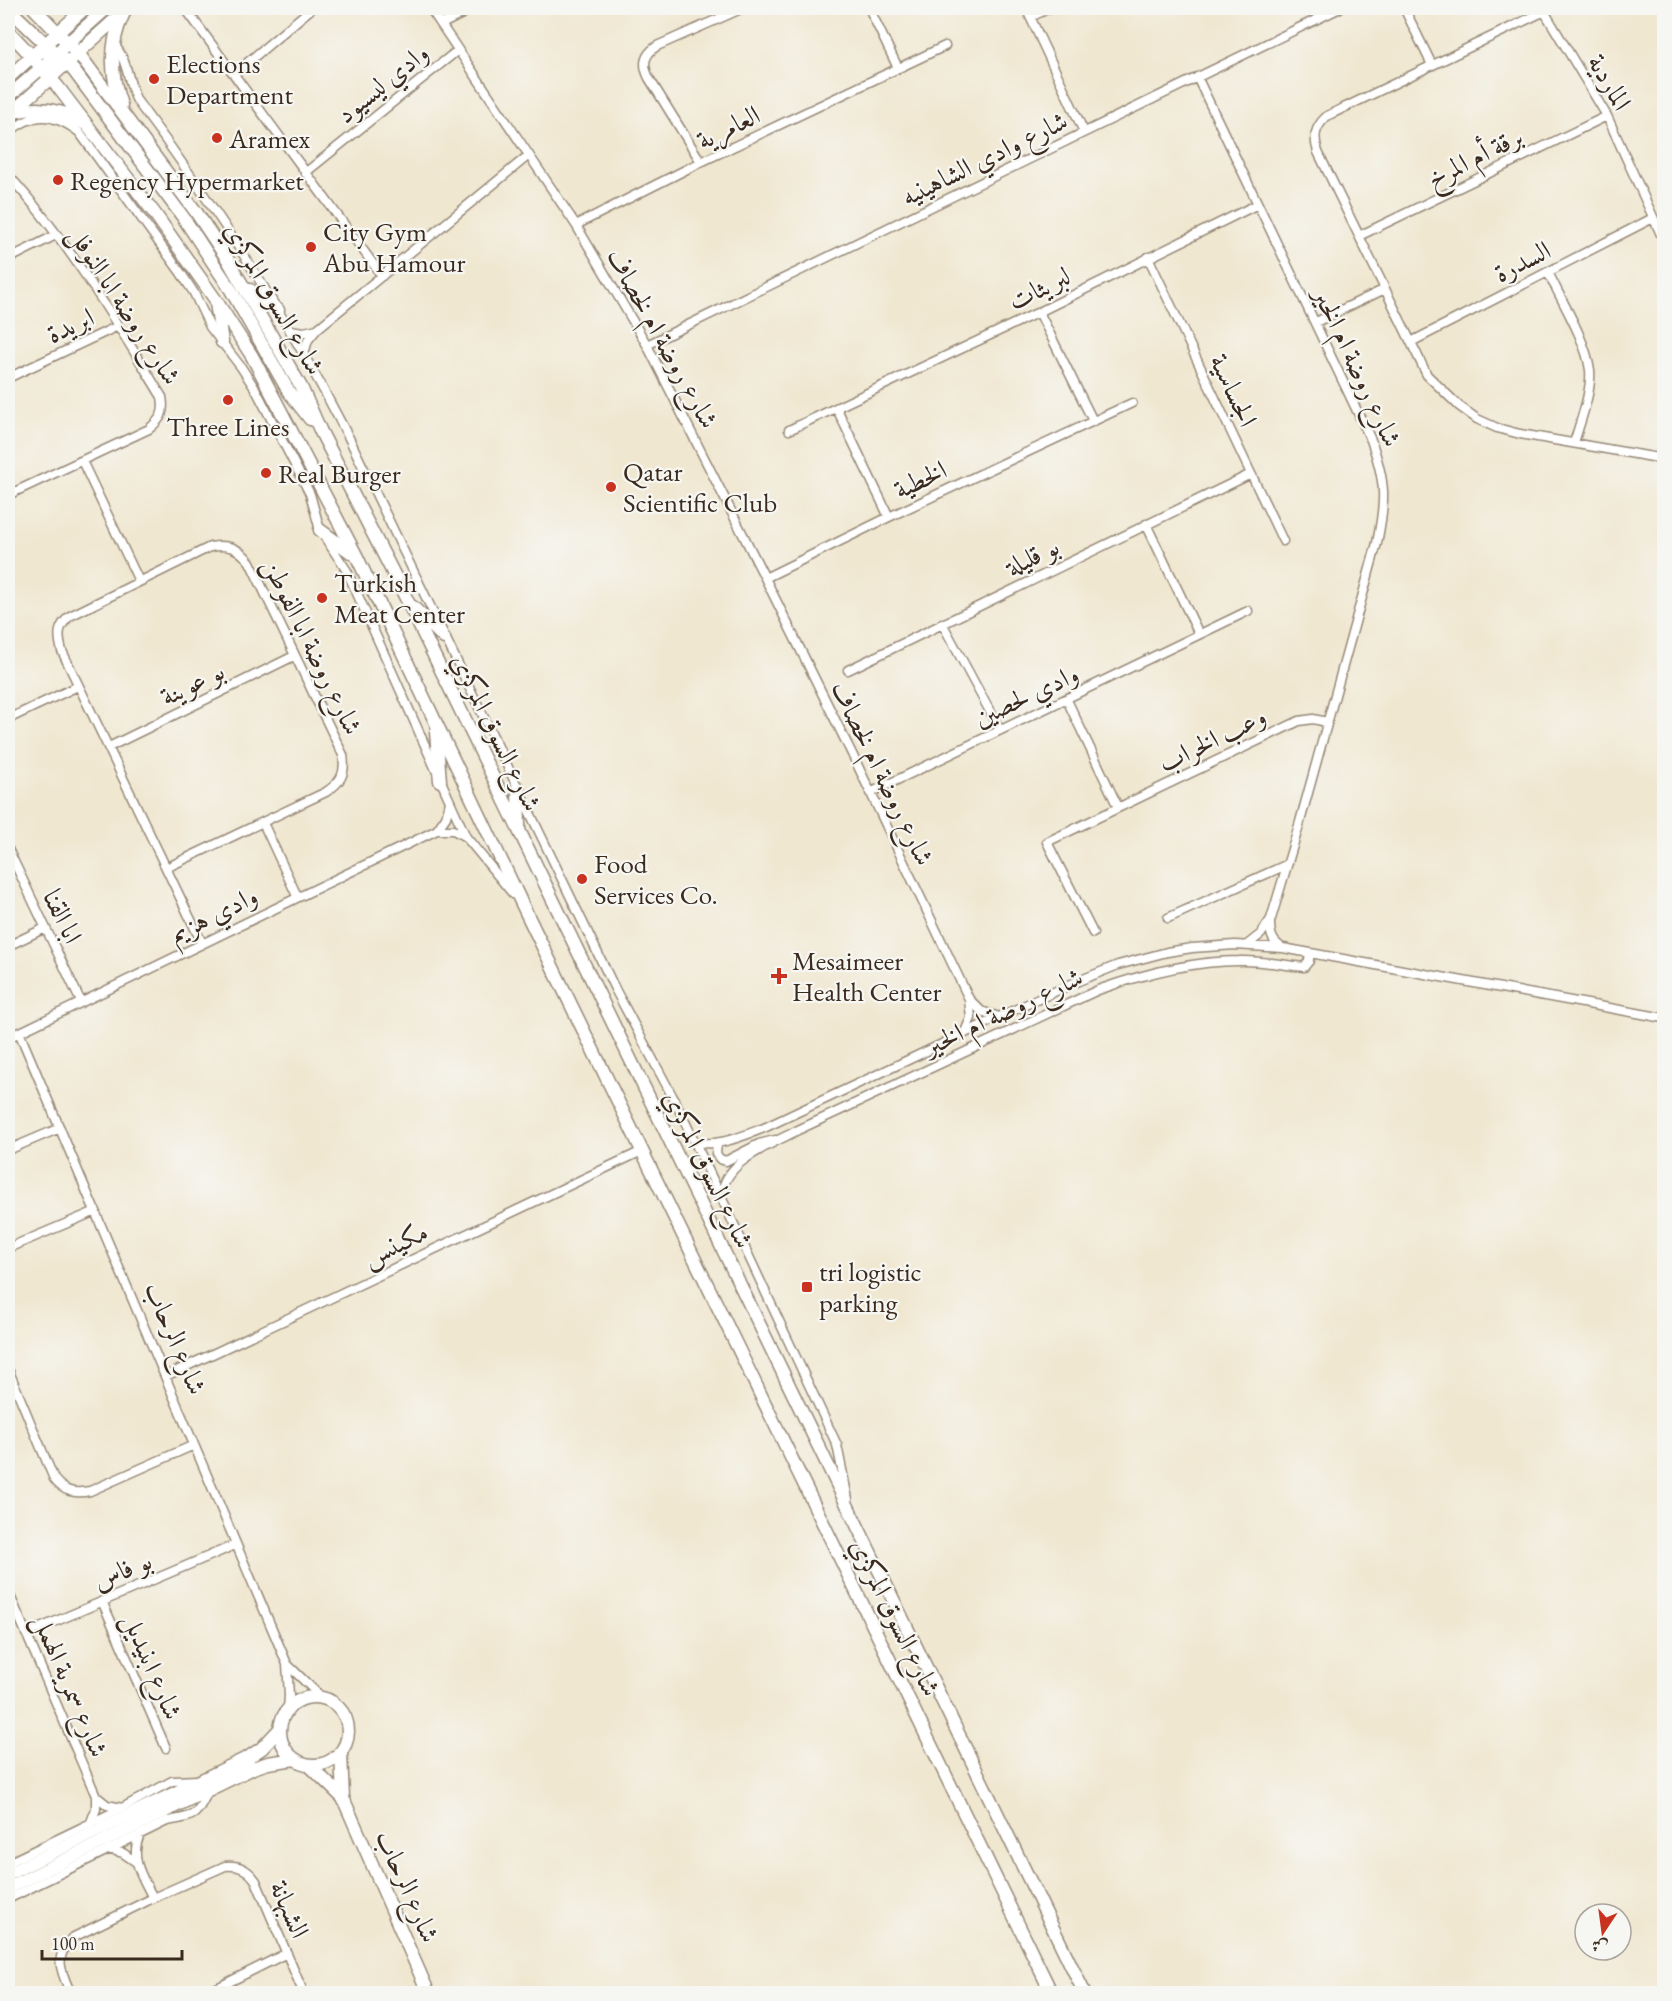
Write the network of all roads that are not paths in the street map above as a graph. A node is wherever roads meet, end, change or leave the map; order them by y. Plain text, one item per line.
1 (8, 8) edge
2 (34, 8) edge
3 (85, 8) edge
4 (107, 8) edge
5 (127, 8) edge
6 (185, 8) edge
7 (312, 8) edge
8 (430, 8) edge
9 (474, 8) edge
10 (743, 8) edge
11 (869, 8) edge
12 (874, 8) edge
13 (1026, 8) edge
14 (1050, 8) edge
15 (1340, 8) edge
16 (1404, 8) edge
17 (1547, 9) edge
18 (1030, 17) junction
19 (878, 20) junction
20 (442, 24) junction
21 (8, 31) edge
22 (58, 32) junction
23 (67, 43) junction
24 (45, 44) junction
25 (114, 45) junction
26 (945, 46) dead end
27 (458, 50) junction
28 (56, 53) junction
29 (76, 53) junction
30 (32, 56) junction
31 (66, 63) junction
32 (1432, 65) junction
33 (901, 67) junction
34 (42, 68) junction
35 (234, 74) junction
36 (50, 77) junction
37 (1197, 77) junction
38 (8, 78) edge
39 (8, 97) edge
40 (9, 115) edge
41 (125, 115) junction
42 (1607, 116) junction
43 (92, 130) junction
44 (1084, 132) junction
45 (8, 134) edge
46 (529, 155) junction
47 (701, 162) junction
48 (305, 172) junction
49 (8, 175) edge
50 (1258, 204) junction
51 (1653, 218) junction
52 (576, 225) junction
53 (56, 235) junction
54 (1359, 236) junction
55 (1665, 241) edge
56 (1148, 257) junction
57 (8, 259) edge
58 (1548, 272) junction
59 (382, 276) junction
60 (245, 287) junction
61 (1385, 289) junction
62 (215, 299) junction
63 (278, 310) junction
64 (1040, 312) junction
65 (1316, 322) junction
66 (118, 326) junction
67 (317, 329) junction
68 (290, 330) junction
69 (222, 342) junction
70 (1411, 342) junction
71 (646, 345) junction
72 (304, 354) junction
73 (8, 378) edge
74 (1132, 403) dead end
75 (837, 408) junction
76 (1093, 421) junction
77 (789, 430) dead end
78 (321, 432) junction
79 (1574, 443) junction
80 (1665, 459) edge
81 (82, 461) junction
82 (1251, 474) junction
83 (8, 495) edge
84 (889, 517) junction
85 (1146, 524) junction
86 (321, 530) junction
87 (1283, 541) dead end
88 (357, 557) junction
89 (765, 578) junction
90 (139, 581) junction
91 (407, 600) junction
92 (1248, 611) dead end
93 (942, 623) junction
94 (1199, 634) junction
95 (444, 638) junction
96 (294, 656) junction
97 (848, 670) dead end
98 (78, 686) junction
99 (1067, 699) junction
100 (8, 719) edge
101 (1327, 722) junction
102 (435, 725) junction
103 (1000, 730) junction
104 (109, 747) junction
105 (440, 781) junction
106 (518, 788) junction
107 (870, 793) junction
108 (450, 802) junction
109 (1118, 807) junction
110 (263, 823) junction
111 (437, 830) junction
112 (519, 831) junction
113 (466, 837) junction
114 (8, 849) edge
115 (1286, 865) junction
116 (166, 868) junction
117 (297, 896) junction
118 (523, 906) junction
119 (1168, 918) dead end
120 (1271, 919) junction
121 (45, 928) junction
122 (1093, 933) dead end
123 (202, 943) junction
124 (1247, 945) junction
125 (8, 946) edge
126 (1282, 948) junction
127 (1304, 951) junction
128 (969, 999) junction
129 (81, 1002) junction
130 (999, 1017) junction
131 (1665, 1018) edge
132 (19, 1032) junction
133 (964, 1034) junction
134 (8, 1038) edge
135 (60, 1128) junction
136 (781, 1139) junction
137 (694, 1140) junction
138 (717, 1144) junction
139 (8, 1150) edge
140 (642, 1151) junction
141 (723, 1201) junction
142 (96, 1211) junction
143 (8, 1248) edge
144 (8, 1369) edge
145 (166, 1376) junction
146 (194, 1445) junction
147 (852, 1517) junction
148 (236, 1545) junction
149 (8, 1591) edge
150 (102, 1601) junction
151 (26, 1634) junction
152 (287, 1664) junction
153 (322, 1698) junction
154 (288, 1710) junction
155 (280, 1729) junction
156 (166, 1748) dead end
157 (341, 1753) junction
158 (295, 1759) junction
159 (309, 1765) junction
160 (200, 1780) junction
161 (207, 1791) junction
162 (96, 1796) junction
163 (343, 1798) junction
164 (122, 1808) junction
165 (91, 1822) junction
166 (140, 1834) junction
167 (108, 1849) junction
168 (136, 1862) junction
169 (8, 1863) edge
170 (8, 1874) edge
171 (8, 1888) edge
172 (153, 1898) junction
173 (8, 1899) edge
174 (287, 1953) junction
175 (71, 1994) edge
176 (205, 1994) edge
177 (304, 1994) edge
178 (429, 1994) edge
179 (1052, 1994) edge
180 (1085, 1994) edge

1 - 24 main road
2 - 22 main road, شارع السوق المركزي
3 - 22 main road
4 - 23 main road
5 - 25 main road
5 - 29 main road
6 - 35 street
7 - 35 street
8 - 20 street, شارع روضة ام لخصاف
9 - 20 street
10 - 47 street
11 - 19 street
12 - 19 street
13 - 18 street
14 - 18 street
15 - 37 street, شارع وادي الشاهينيه
16 - 32 street
17 - 32 street
17 - 42 street, الماردية
18 - 44 street
19 - 33 street
20 - 27 street, شارع روضة ام لخصاف
21 - 30 main road, شارع السوق المركزي
22 - 23 main road, شارع السوق المركزي
22 - 24 main road
22 - 28 main road
23 - 28 main road
23 - 29 main road, شارع السوق المركزي
24 - 28 main road
24 - 30 main road
25 - 41 main road
25 - 63 street, شارع السوق المركزي
26 - 33 street, العامرية
27 - 46 street, شارع روضة ام لخصاف
27 - 48 street, وادي ليسيود
28 - 29 main road
28 - 30 main road
28 - 31 main road
28 - 34 main road
28 - 36 main road
29 - 31 main road
29 - 41 main road, شارع السوق المركزي
30 - 34 main road, شارع السوق المركزي
30 - 38 main road
31 - 36 main road
31 - 78 main road
32 - 54 street
33 - 47 street, العامرية
34 - 36 main road, شارع السوق المركزي
34 - 39 main road
35 - 48 street
36 - 40 main road
36 - 43 main road, شارع السوق المركزي
37 - 44 street, شارع وادي الشاهينيه
37 - 50 street, شارع روضة ام الخير
40 - 43 main road
41 - 60 main road, شارع السوق المركزي
42 - 51 street, الماردية
42 - 54 street, برقة أم المرخ
43 - 62 main road, شارع السوق المركزي
44 - 71 street, شارع وادي الشاهينيه
45 - 69 street, شارع السوق المركزي
46 - 52 street, شارع روضة ام لخصاف
46 - 59 street
47 - 52 street, العامرية
48 - 59 street
49 - 53 street, شارع روضة ابا النوفل
50 - 56 street, لبريثات
50 - 65 street, شارع روضة ام الخير
51 - 55 street, الماردية
51 - 58 street, السدرة
52 - 71 street, شارع روضة ام لخصاف
53 - 57 street
53 - 66 street, شارع روضة ابا النوفل
54 - 61 street
56 - 64 street, لبريثات
56 - 82 street, الجساسية
58 - 70 street, السدرة
58 - 79 street
59 - 67 street
60 - 63 main road
60 - 78 main road, شارع السوق المركزي
61 - 65 street
61 - 70 street
62 - 69 main road
62 - 88 main road, شارع السوق المركزي
63 - 68 street, شارع السوق المركزي
64 - 75 street, لبريثات
64 - 76 street
65 - 101 street, شارع روضة ام الخير
66 - 73 street, ابريدة
66 - 81 street, شارع روضة ابا النوفل
67 - 68 street
67 - 72 street
68 - 72 street, شارع السوق المركزي
69 - 86 street, شارع السوق المركزي
70 - 79 street
71 - 89 street, شارع روضة ام لخصاف
72 - 95 street, شارع السوق المركزي
74 - 76 street, الخطية
75 - 77 street, لبريثات
75 - 84 street
76 - 84 street, الخطية
78 - 91 main road, شارع السوق المركزي
79 - 80 street
81 - 83 street, شارع روضة ابا النوفل
81 - 90 street
82 - 85 street, بو قليلة
82 - 87 street, الجساسية
84 - 89 street, الخطية
85 - 93 street, بو قليلة
85 - 94 street
86 - 88 main road
86 - 105 street, شارع السوق المركزي
88 - 102 main road, شارع السوق المركزي
89 - 107 street, شارع روضة ام لخصاف
90 - 96 street, شارع روضة ابا الفوطن
90 - 98 street, شارع روضة ابا الفوطن
91 - 95 main road
91 - 112 main road, شارع السوق المركزي
92 - 94 street, وادي لحصين
93 - 97 street, بو قليلة
93 - 103 street
94 - 99 street, وادي لحصين
95 - 106 street, شارع السوق المركزي
96 - 104 street, بو عوينة
96 - 110 street, شارع روضة ابا الفوطن
98 - 100 street
98 - 104 street, شارع روضة ابا الفوطن
99 - 103 street, وادي لحصين
99 - 109 street
101 - 109 street, وعب الخراب
101 - 115 street, شارع روضة ام الخير
102 - 105 main road
102 - 118 main road, شارع السوق المركزي
103 - 107 street, وادي لحصين
104 - 116 street, شارع روضة ابا الفوطن
105 - 108 street, شارع السوق المركزي
106 - 112 main road
106 - 137 street, شارع السوق المركزي
107 - 128 street, شارع روضة ام لخصاف
108 - 111 street
108 - 113 street, شارع السوق المركزي
109 - 122 street, وعب الخراب
110 - 116 street, شارع روضة ابا الفوطن
110 - 117 street
111 - 113 street
111 - 117 street, وادي هزيم
112 - 147 main road, شارع السوق المركزي
113 - 118 street, شارع السوق المركزي
114 - 121 street, ابا القنا
115 - 119 street
115 - 120 street, شارع روضة ام الخير
116 - 123 street, شارع روضة ابا الفوطن
117 - 123 street, وادي هزيم
118 - 140 main road, شارع السوق المركزي
120 - 124 street, شارع روضة ام الخير
120 - 126 street
121 - 125 street
121 - 129 street, ابا القنا
123 - 129 street, وادي هزيم
124 - 126 street, شارع روضة ام الخير
124 - 130 street, شارع روضة ام الخير
126 - 127 street, شارع روضة ام الخير
127 - 131 street
127 - 136 street, شارع روضة ام الخير
128 - 130 street
128 - 133 street
129 - 132 street, وادي هزيم
130 - 133 street, شارع روضة ام الخير
132 - 134 street, وادي هزيم
132 - 135 street, شارع الرحاب
133 - 138 street, شارع روضة ام الخير
135 - 139 street
135 - 142 street, شارع الرحاب
136 - 138 street
136 - 141 street, شارع روضة ام الخير
137 - 138 street, شارع روضة ام الخير
137 - 141 street, شارع السوق المركزي
140 - 145 street, مكينس
140 - 179 main road, شارع السوق المركزي
141 - 147 street, شارع السوق المركزي
142 - 143 street
142 - 145 street, شارع الرحاب
144 - 146 street
145 - 146 street, شارع الرحاب
146 - 148 street, شارع الرحاب
147 - 180 main road, شارع السوق المركزي
148 - 150 street, بو فاس
148 - 152 street, شارع الرحاب
149 - 151 street, شارع سمرية الهمل
150 - 151 street, بو فاس
150 - 156 street, شارع ابنيديل
151 - 162 street, شارع سمرية الهمل
152 - 153 street, شارع الرحاب
152 - 154 street, شارع الرحاب
153 - 154 main road
153 - 157 main road
154 - 155 main road
155 - 158 main road
155 - 160 main road
157 - 159 main road
157 - 163 main road, شارع الرحاب
158 - 159 main road
158 - 161 main road
159 - 163 main road, شارع الرحاب
160 - 164 street
160 - 170 main road
161 - 166 street
161 - 171 main road
162 - 164 street, شارع سمرية الهمل
162 - 165 street, شارع سمرية الهمل
163 - 178 main road, شارع الرحاب
164 - 165 street
165 - 169 street
166 - 167 street
166 - 168 street
167 - 168 street
167 - 173 street
168 - 172 street
172 - 174 street, الشبهانة
172 - 175 street, الشبهانة
174 - 176 street
174 - 177 street, الشبهانة

